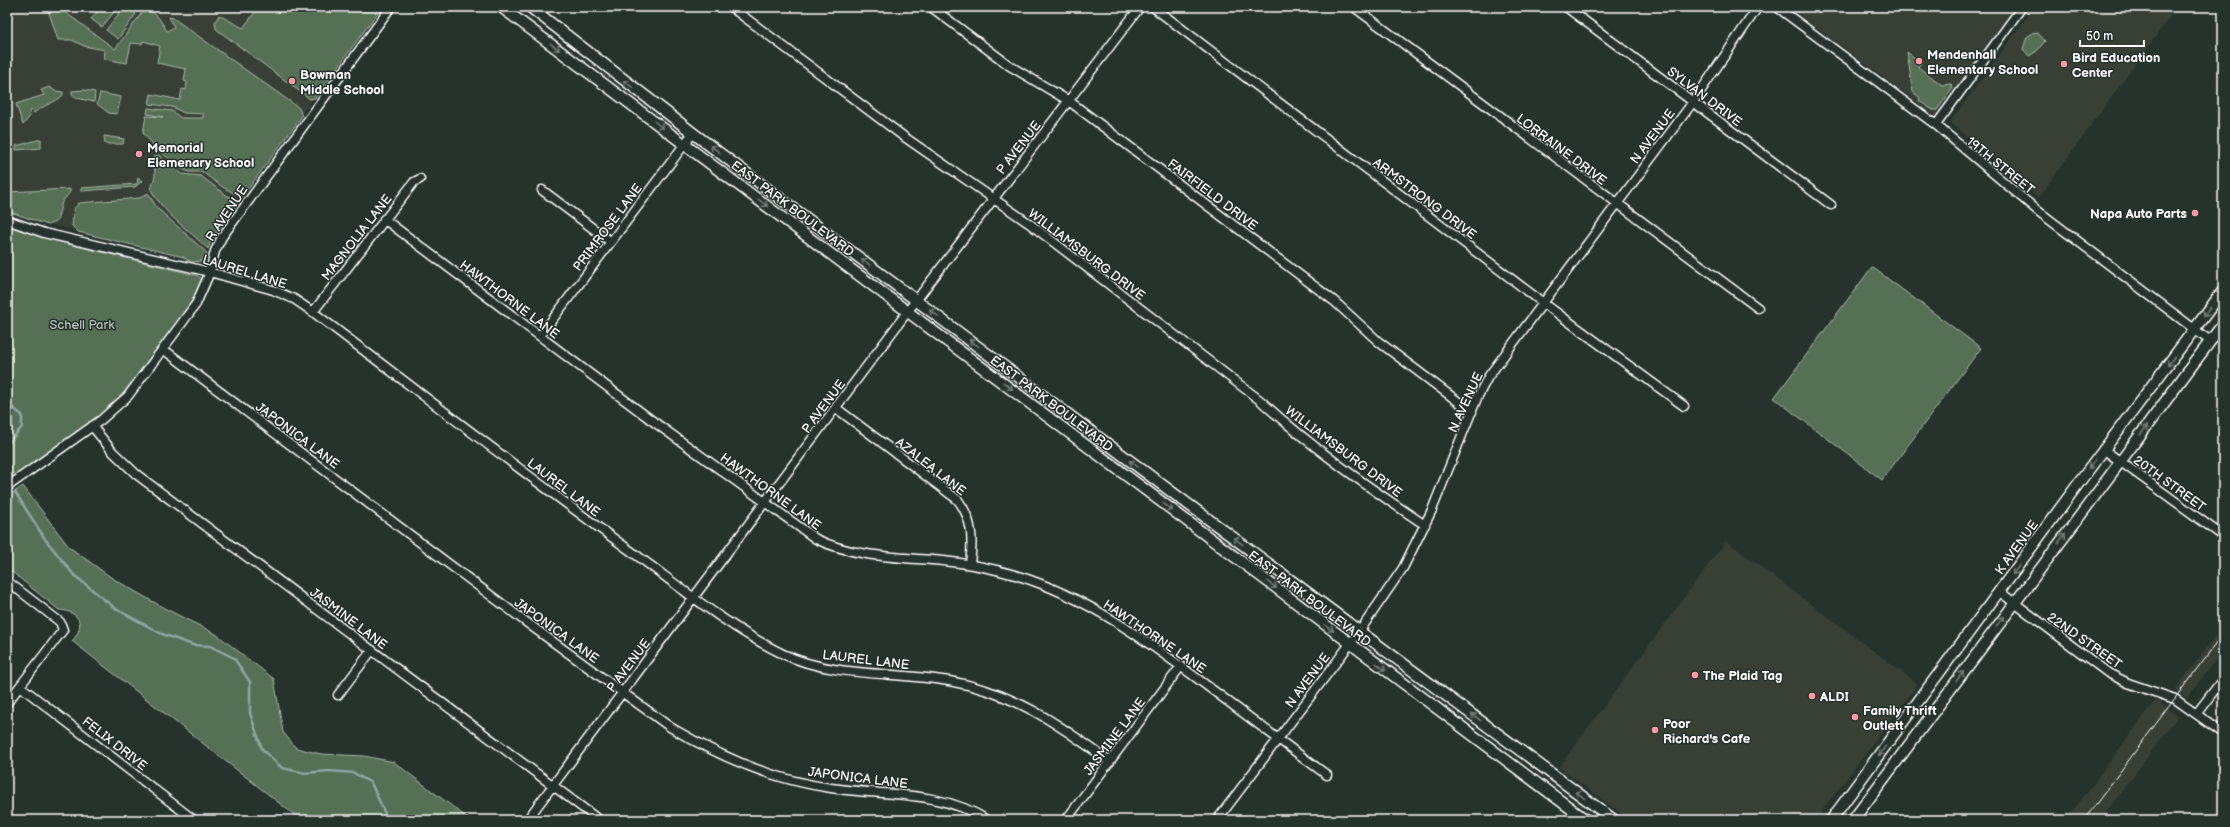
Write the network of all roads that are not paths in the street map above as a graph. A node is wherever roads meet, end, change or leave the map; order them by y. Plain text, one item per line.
1 (391, 7) edge
2 (501, 7) edge
3 (530, 7) edge
4 (731, 7) edge
5 (931, 7) edge
6 (1140, 7) edge
7 (1153, 7) edge
8 (1354, 7) edge
9 (1566, 7) edge
10 (1758, 7) edge
11 (1776, 7) edge
12 (2022, 7) edge
13 (545, 18) junction
14 (535, 32) junction
15 (1069, 101) junction
16 (1693, 102) junction
17 (1936, 125) junction
18 (693, 133) junction
19 (684, 144) junction
20 (420, 179) dead end
21 (542, 190) dead end
22 (993, 199) junction
23 (1616, 204) junction
24 (1831, 205) dead end
25 (384, 219) junction
26 (7, 220) edge
27 (611, 242) junction
28 (210, 272) junction
29 (2223, 291) edge
30 (917, 300) junction
31 (1542, 302) junction
32 (1758, 308) dead end
33 (908, 311) junction
34 (313, 312) junction
35 (2223, 324) edge
36 (2194, 330) junction
37 (540, 336) junction
38 (2210, 341) junction
39 (163, 349) junction
40 (1684, 406) dead end
41 (836, 408) junction
42 (1472, 412) junction
43 (92, 426) junction
44 (2103, 449) junction
45 (2120, 461) junction
46 (7, 487) edge
47 (766, 502) junction
48 (1425, 525) junction
49 (2223, 536) edge
50 (970, 564) junction
51 (7, 581) edge
52 (2000, 592) junction
53 (694, 597) junction
54 (2014, 603) junction
55 (1359, 632) junction
56 (1349, 643) junction
57 (372, 650) junction
58 (1181, 666) junction
59 (2223, 679) edge
60 (20, 686) junction
61 (622, 693) junction
62 (338, 695) dead end
63 (1921, 697) junction
64 (7, 703) edge
65 (1936, 707) junction
66 (2197, 713) junction
67 (2223, 733) edge
68 (1278, 739) junction
69 (1110, 762) junction
70 (1869, 768) junction
71 (1327, 775) dead end
72 (1884, 779) junction
73 (552, 786) junction
74 (1611, 819) edge
75 (194, 820) edge
76 (527, 820) edge
77 (599, 820) edge
78 (987, 820) edge
79 (1066, 820) edge
80 (1217, 820) edge
81 (1586, 820) edge
82 (1831, 820) edge
83 (1853, 820) edge

1 - 28 street, R AVENUE
2 - 14 main road, EAST PARK BOULEVARD
3 - 13 main road, EAST PARK BOULEVARD
4 - 22 street, WILLIAMSBURG DRIVE
5 - 15 street, FAIRFIELD DRIVE
6 - 15 street, P AVENUE
7 - 31 street, ARMSTRONG DRIVE
8 - 23 street, LORRAINE DRIVE
9 - 16 street, SYLVAN DRIVE
10 - 16 street, N AVENUE
11 - 17 street, 19TH STREET
12 - 17 street
13 - 14 main road
18 -> 13 main road, EAST PARK BOULEVARD
14 -> 19 main road, EAST PARK BOULEVARD
15 - 22 street, P AVENUE
15 - 42 street, FAIRFIELD DRIVE
16 - 23 street, N AVENUE
16 - 24 street, SYLVAN DRIVE
17 - 36 street, 19TH STREET
18 - 19 street, PRIMROSE LANE
30 -> 18 main road, EAST PARK BOULEVARD
19 - 27 street, PRIMROSE LANE
19 -> 33 main road, EAST PARK BOULEVARD
20 - 25 street, MAGNOLIA LANE
21 - 27 street
22 - 30 street, P AVENUE
22 - 48 street, WILLIAMSBURG DRIVE
23 - 31 street, N AVENUE
23 - 32 street, LORRAINE DRIVE
25 - 34 street, MAGNOLIA LANE
25 - 37 street, HAWTHORNE LANE
26 - 28 street, LAUREL LANE
27 - 37 street, PRIMROSE LANE
28 - 34 street, LAUREL LANE
28 - 39 street, R AVENUE
29 -> 36 main road, K AVENUE
30 - 33 street, P AVENUE
55 -> 30 main road, EAST PARK BOULEVARD
31 - 40 street, ARMSTRONG DRIVE
31 - 42 street, N AVENUE
33 - 41 street, P AVENUE
33 -> 56 main road, EAST PARK BOULEVARD
34 - 53 street, LAUREL LANE
35 - 38 main road
36 - 38 street, 19TH STREET
36 -> 44 main road, K AVENUE
37 - 47 street, HAWTHORNE LANE
45 -> 38 main road
39 - 43 street, R AVENUE
39 - 61 street, JAPONICA LANE
41 - 47 street, P AVENUE
41 - 50 street, AZALEA LANE
42 - 48 street, N AVENUE
43 - 46 street, R AVENUE
43 - 57 street, JASMINE LANE
44 - 45 street, 20TH STREET
44 -> 52 main road, K AVENUE
45 - 49 street, 20TH STREET
54 -> 45 main road
47 - 50 street, HAWTHORNE LANE
47 - 53 street, P AVENUE
48 - 55 street, N AVENUE
50 - 58 street, HAWTHORNE LANE
51 - 60 street
52 - 54 street, 22ND STREET
52 - 63 main road, K AVENUE
53 - 61 street, P AVENUE
53 - 69 street, LAUREL LANE
65 -> 54 main road
54 - 66 street, 22ND STREET
55 - 56 street, N AVENUE
74 -> 55 main road, EAST PARK BOULEVARD
56 - 68 street, N AVENUE
56 -> 81 main road, EAST PARK BOULEVARD
57 - 62 street
57 - 73 street, JASMINE LANE
58 - 68 street, HAWTHORNE LANE
58 - 69 street, JASMINE LANE
59 - 66 street
60 - 64 street
60 - 75 street, FELIX DRIVE
61 - 73 street, P AVENUE
61 - 78 street, JAPONICA LANE
63 - 65 main road
63 -> 70 main road, K AVENUE
65 - 72 main road
66 - 67 street, 22ND STREET
68 - 71 street, HAWTHORNE LANE
68 - 80 street, N AVENUE
69 - 79 street, JASMINE LANE
70 - 72 main road
70 - 82 main road, K AVENUE
72 - 83 main road
73 - 76 street, P AVENUE
73 - 77 street, JASMINE LANE

